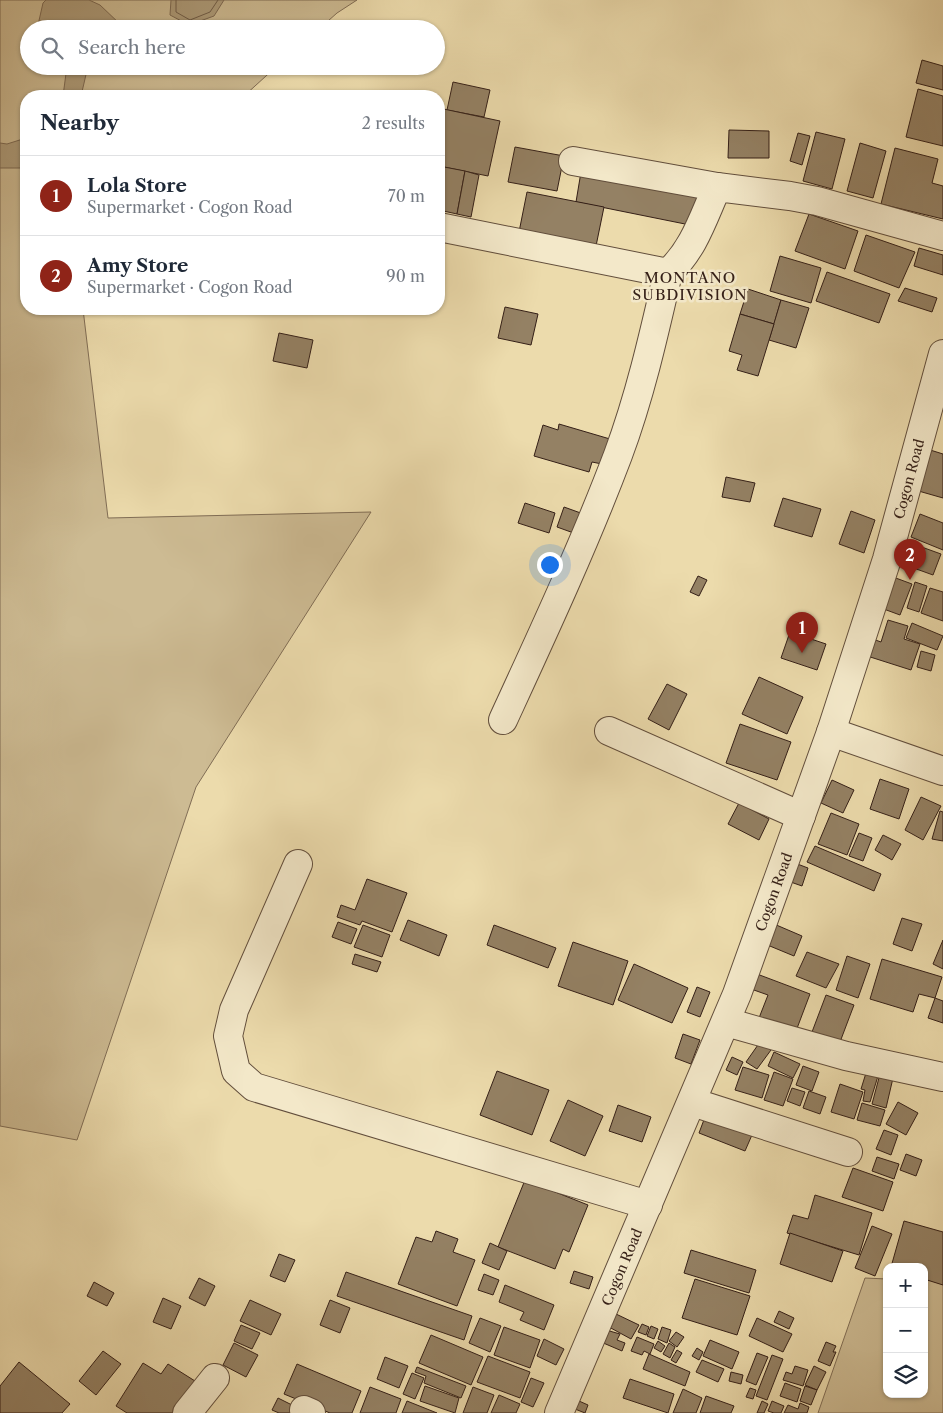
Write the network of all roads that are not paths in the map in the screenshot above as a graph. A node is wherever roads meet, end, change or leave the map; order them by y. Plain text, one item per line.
1 (573, 161) dead end
2 (718, 188) junction
3 (445, 228) edge
4 (943, 236) edge
5 (668, 273) junction
6 (943, 354) edge
7 (503, 720) dead end
8 (608, 731) dead end
9 (831, 732) junction
10 (943, 771) edge
11 (801, 816) junction
12 (298, 864) dead end
13 (726, 1022) junction
14 (943, 1077) edge
15 (692, 1102) junction
16 (848, 1152) dead end
17 (648, 1205) junction
18 (215, 1378) dead end
19 (187, 1413) edge
20 (559, 1413) edge

1 - 2 street
2 - 4 street
2 - 5 street
3 - 5 street
5 - 7 street
6 - 9 street, Cogon Road
8 - 11 street
9 - 10 street
9 - 11 street, Cogon Road
11 - 13 street, Cogon Road
12 - 17 street
13 - 14 street
13 - 15 street, Cogon Road
15 - 16 street
15 - 17 street, Cogon Road
17 - 20 street, Cogon Road
18 - 19 street

